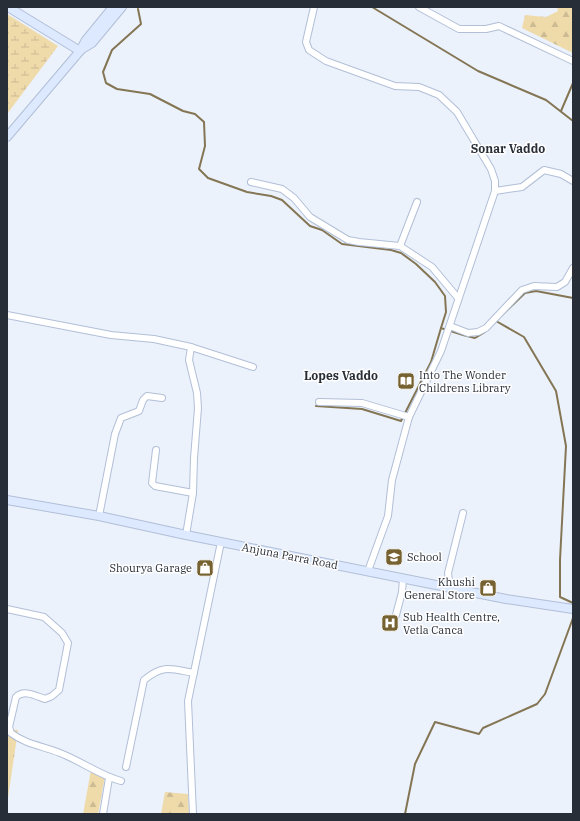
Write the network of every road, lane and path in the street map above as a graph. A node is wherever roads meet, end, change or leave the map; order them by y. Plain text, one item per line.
1 (8, 7) edge
2 (113, 7) edge
3 (122, 7) edge
4 (314, 7) edge
5 (420, 7) edge
6 (80, 50) junction
7 (573, 61) edge
8 (7, 136) edge
9 (573, 181) edge
10 (251, 182) dead end
11 (495, 191) junction
12 (417, 202) dead end
13 (400, 246) junction
14 (573, 268) edge
15 (458, 298) junction
16 (7, 314) edge
17 (448, 329) junction
18 (191, 347) junction
19 (253, 367) dead end
20 (162, 398) dead end
21 (319, 402) dead end
22 (409, 417) junction
23 (156, 450) dead end
24 (193, 493) junction
25 (7, 500) edge
26 (463, 513) dead end
27 (99, 516) junction
28 (186, 535) junction
29 (221, 542) junction
30 (368, 571) junction
31 (403, 578) junction
32 (450, 588) junction
33 (7, 609) edge
34 (573, 609) edge
35 (396, 615) dead end
36 (194, 673) junction
37 (126, 767) dead end
38 (109, 778) junction
39 (121, 782) dead end
40 (103, 814) edge
41 (193, 814) edge

1 - 6 street
2 - 6 street
3 - 6 street
4 - 11 street
5 - 7 street
6 - 8 street
9 - 11 street
10 - 13 street
11 - 15 street
12 - 13 street
13 - 15 street
14 - 17 street
15 - 17 street
16 - 18 street
17 - 22 street
18 - 19 street
18 - 24 street
20 - 27 street
21 - 22 street
22 - 30 street
23 - 24 street
24 - 28 street
25 - 27 street, Anjuna Parra Road
26 - 32 street
27 - 28 street, Anjuna Parra Road
28 - 29 street, Anjuna Parra Road
29 - 30 street, Anjuna Parra Road
29 - 36 street
30 - 31 street, Anjuna Parra Road
31 - 32 street, Anjuna Parra Road
31 - 35 street
32 - 34 street, Anjuna Parra Road
33 - 38 street
36 - 37 street
36 - 41 street
38 - 39 street
38 - 40 street

